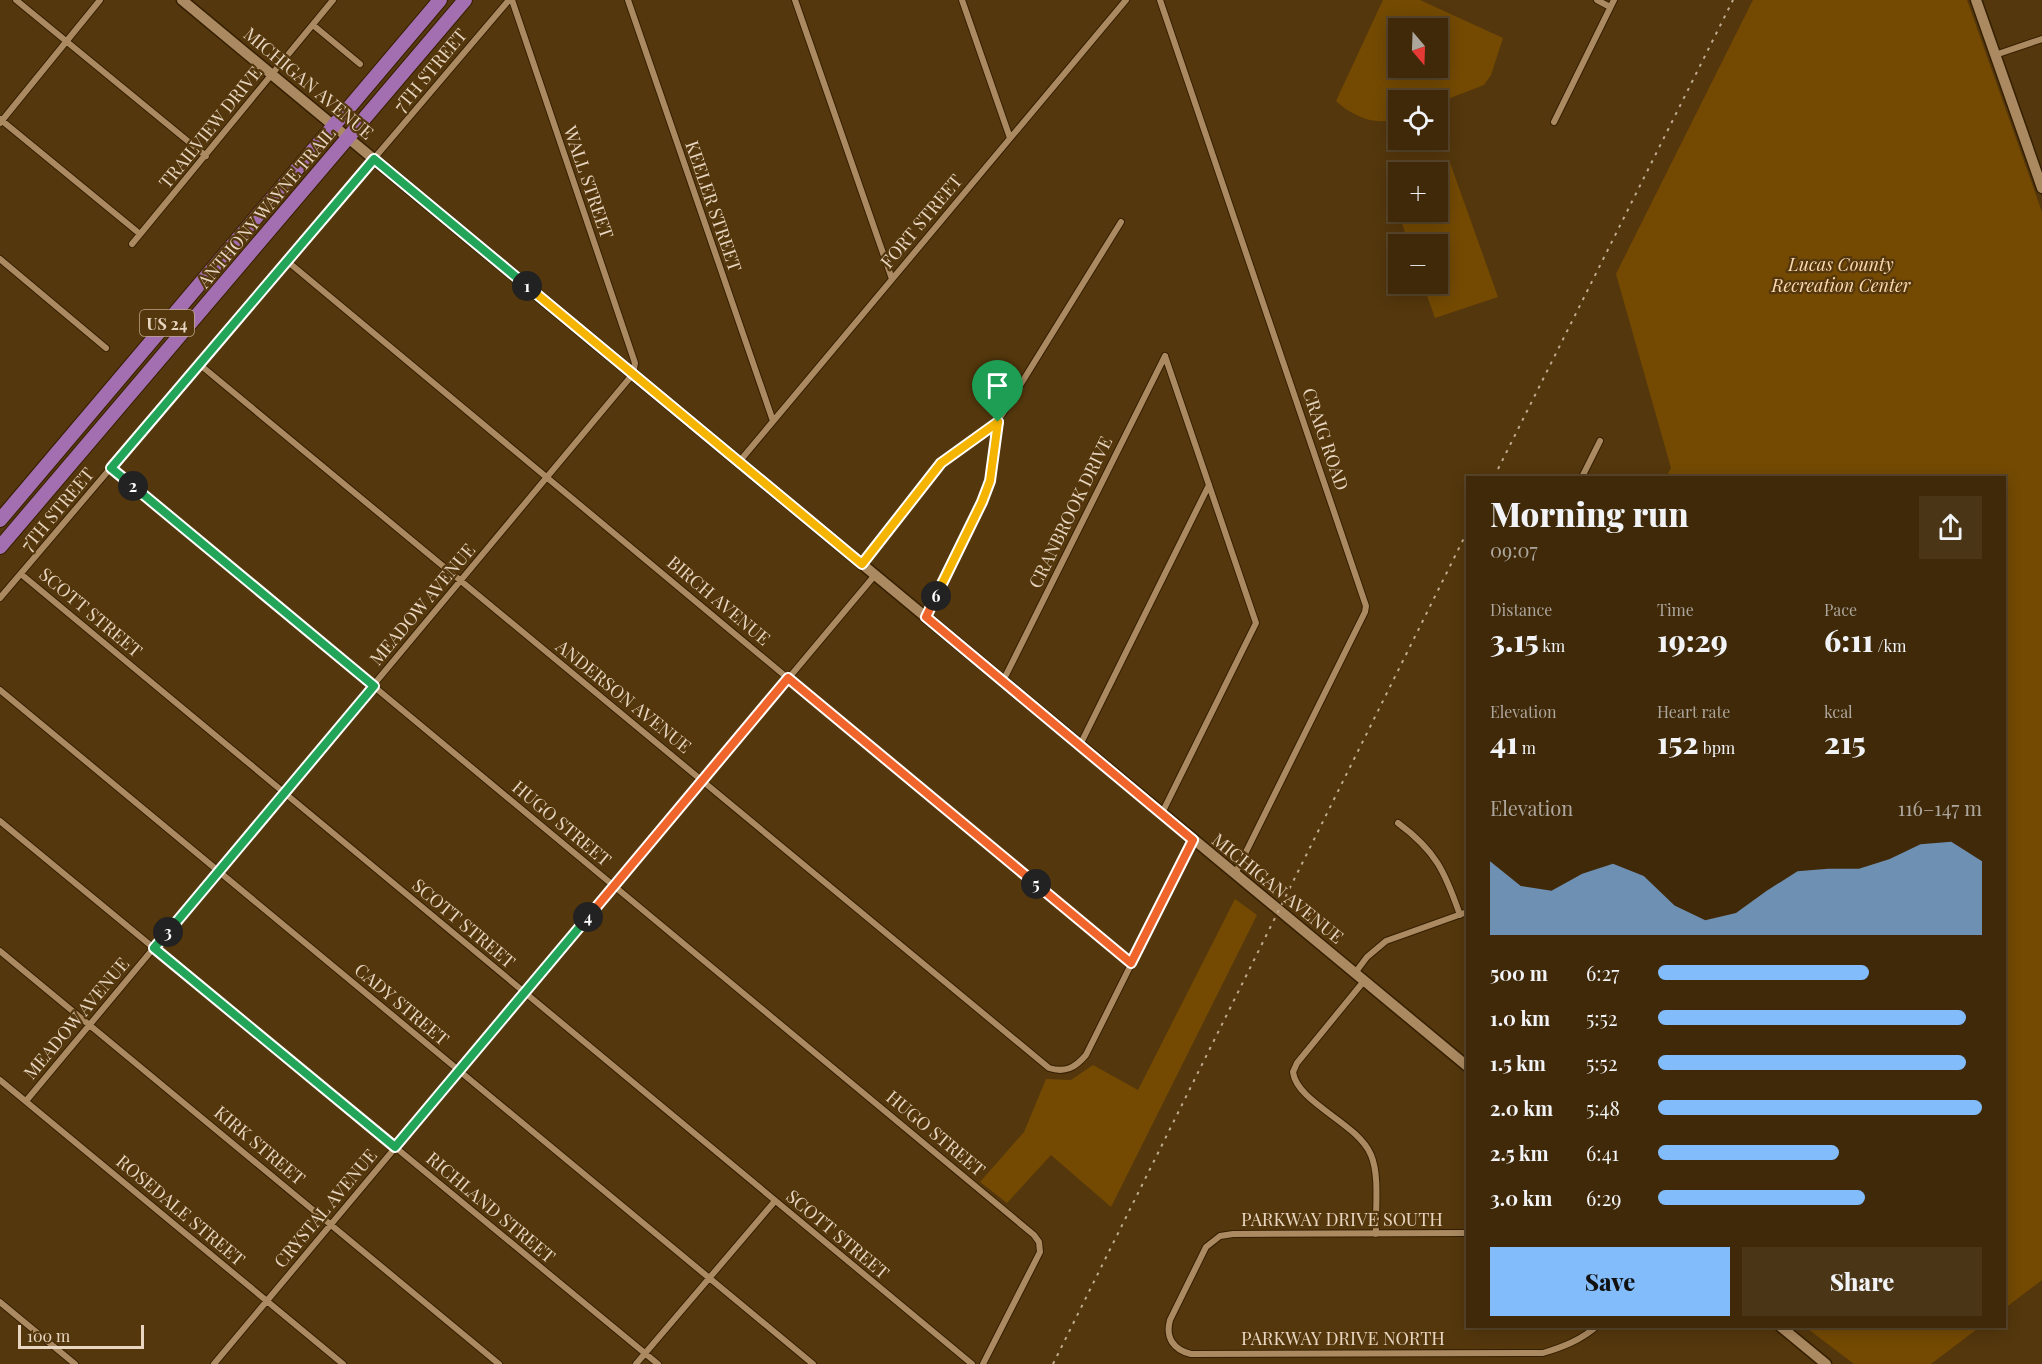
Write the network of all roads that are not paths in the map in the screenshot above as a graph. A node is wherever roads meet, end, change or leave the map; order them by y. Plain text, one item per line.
1 (16, 0) edge
2 (100, 0) edge
3 (182, 0) edge
4 (333, 0) edge
5 (440, 0) edge
6 (465, 0) edge
7 (511, 0) edge
8 (628, 0) edge
9 (795, 0) edge
10 (962, 0) edge
11 (1126, 0) edge
12 (1160, 0) edge
13 (1597, 0) edge
14 (1976, 0) edge
15 (1612, 3) edge
16 (313, 25) junction
17 (2042, 39) edge
18 (66, 41) junction
19 (1995, 55) junction
20 (360, 64) dead end
21 (272, 74) junction
22 (1, 121) edge
23 (1554, 122) dead end
24 (333, 125) junction
25 (349, 138) junction
26 (1010, 138) junction
27 (206, 156) junction
28 (374, 159) junction
29 (2040, 176) edge
30 (2042, 188) edge
31 (1121, 222) dead end
32 (140, 234) junction
33 (132, 244) dead end
34 (0, 259) edge
35 (286, 261) junction
36 (892, 279) junction
37 (106, 348) dead end
38 (199, 364) junction
39 (633, 374) junction
40 (773, 421) junction
41 (998, 422) junction
42 (1600, 441) dead end
43 (739, 462) junction
44 (111, 468) junction
45 (1582, 476) edge
46 (547, 477) junction
47 (1209, 485) junction
48 (0, 520) edge
49 (0, 547) edge
50 (862, 564) junction
51 (21, 574) junction
52 (875, 574) junction
53 (461, 581) junction
54 (0, 598) edge
55 (926, 617) junction
56 (788, 678) junction
57 (1003, 681) junction
58 (374, 686) junction
59 (0, 690) edge
60 (1079, 745) junction
61 (703, 780) junction
62 (285, 793) junction
63 (1161, 814) junction
64 (0, 821) edge
65 (1398, 823) dead end
66 (1193, 840) junction
67 (219, 872) junction
68 (1235, 874) junction
69 (614, 886) junction
70 (1464, 914) edge
71 (154, 948) junction
72 (0, 951) edge
73 (1131, 963) junction
74 (1355, 973) junction
75 (1364, 981) junction
76 (525, 992) junction
77 (89, 1024) junction
78 (1466, 1065) edge
79 (459, 1071) junction
80 (0, 1080) edge
81 (26, 1101) junction
82 (395, 1147) junction
83 (775, 1201) junction
84 (331, 1224) junction
85 (1466, 1233) edge
86 (1376, 1234) junction
87 (710, 1278) junction
88 (267, 1300) junction
89 (0, 1302) edge
90 (1595, 1328) edge
91 (1782, 1328) edge
92 (645, 1354) junction
93 (1191, 1354) joint
94 (75, 1364) edge
95 (213, 1364) edge
96 (344, 1364) edge
97 (499, 1364) edge
98 (636, 1364) edge
99 (658, 1364) edge
100 (813, 1364) edge
101 (972, 1364) edge
102 (983, 1364) edge
103 (1826, 1364) edge

1 - 18 street
2 - 18 street
3 - 21 street, MICHIGAN AVENUE
4 - 16 street, TRAILVIEW DRIVE
5 - 24 highway, ANTHONY WAYNE TRAIL / US 24
6 - 25 highway, ANTHONY WAYNE TRAIL / US 24
7 - 28 street, 7TH STREET
7 - 39 street, WALL STREET
8 - 40 street, KEELER STREET
9 - 36 street
10 - 26 street
11 - 26 street, FORT STREET
12 - 68 street, CRAIG ROAD
13 - 15 street
14 - 19 street
15 - 23 street
16 - 20 street
16 - 21 street, TRAILVIEW DRIVE
17 - 19 street
18 - 22 street
18 - 27 street
19 - 29 street
21 - 24 street, MICHIGAN AVENUE
21 - 27 street, TRAILVIEW DRIVE
22 - 32 street
24 - 25 street, MICHIGAN AVENUE
24 - 48 highway, ANTHONY WAYNE TRAIL / US 24
25 - 28 street, MICHIGAN AVENUE
25 - 49 highway, ANTHONY WAYNE TRAIL / US 24
26 - 36 street, FORT STREET
27 - 32 street, TRAILVIEW DRIVE
28 - 35 street, 7TH STREET
28 - 39 street, MICHIGAN AVENUE
29 - 30 street
31 - 41 street
32 - 33 street, TRAILVIEW DRIVE
34 - 37 street
35 - 38 street, 7TH STREET
35 - 46 street, BIRCH AVENUE
36 - 40 street, FORT STREET
38 - 44 street, 7TH STREET
38 - 53 street, ANDERSON AVENUE
39 - 43 street, MICHIGAN AVENUE
39 - 46 street, MEADOW AVENUE
40 - 43 street, FORT STREET
41 - 50 street
41 - 55 street
42 - 45 street
43 - 50 street, MICHIGAN AVENUE
44 - 51 street, 7TH STREET
44 - 58 street, HUGO STREET
46 - 53 street, MEADOW AVENUE
46 - 56 street, BIRCH AVENUE
47 - 57 street, CRANBROOK DRIVE
47 - 60 street
47 - 63 street
50 - 52 street, MICHIGAN AVENUE
51 - 54 street, 7TH STREET
51 - 62 street, SCOTT STREET
52 - 55 street, MICHIGAN AVENUE
52 - 56 street, CRYSTAL AVENUE
53 - 58 street, MEADOW AVENUE
53 - 61 street, ANDERSON AVENUE
55 - 57 street, MICHIGAN AVENUE
56 - 61 street, CRYSTAL AVENUE
56 - 73 street, BIRCH AVENUE
57 - 60 street, MICHIGAN AVENUE
58 - 62 street, MEADOW AVENUE
58 - 69 street, HUGO STREET
59 - 67 street, CADY STREET
60 - 63 street, MICHIGAN AVENUE
61 - 69 street, CRYSTAL AVENUE
61 - 73 street, ANDERSON AVENUE
62 - 67 street, MEADOW AVENUE
62 - 76 street, SCOTT STREET
63 - 66 street, MICHIGAN AVENUE
64 - 71 street, RICHLAND STREET
65 - 70 street
66 - 68 street, MICHIGAN AVENUE
66 - 73 street
67 - 71 street, MEADOW AVENUE
67 - 79 street, CADY STREET
68 - 74 street, MICHIGAN AVENUE
69 - 76 street, CRYSTAL AVENUE
69 - 102 street, HUGO STREET
70 - 74 street
71 - 77 street, MEADOW AVENUE
71 - 82 street, RICHLAND STREET
72 - 77 street, KIRK STREET
74 - 75 street, MICHIGAN AVENUE
75 - 78 street, MICHIGAN AVENUE
75 - 86 street
76 - 79 street, CRYSTAL AVENUE
76 - 83 street, SCOTT STREET
77 - 81 street, MEADOW AVENUE
77 - 84 street, KIRK STREET
79 - 82 street, CRYSTAL AVENUE
79 - 87 street, CADY STREET
80 - 81 street, ROSEDALE STREET
81 - 88 street, ROSEDALE STREET
82 - 84 street, CRYSTAL AVENUE
82 - 92 street, RICHLAND STREET
83 - 87 street
83 - 101 street, SCOTT STREET
84 - 88 street, CRYSTAL AVENUE
84 - 97 street, KIRK STREET
85 - 86 street, PARKWAY DRIVE SOUTH
86 - 93 street, PARKWAY DRIVE SOUTH
87 - 92 street
87 - 100 street, CADY STREET
88 - 95 street, CRYSTAL AVENUE
88 - 96 street, ROSEDALE STREET
89 - 94 street
90 - 93 street, PARKWAY DRIVE NORTH
91 - 103 street
92 - 98 street
92 - 99 street, RICHLAND STREET

